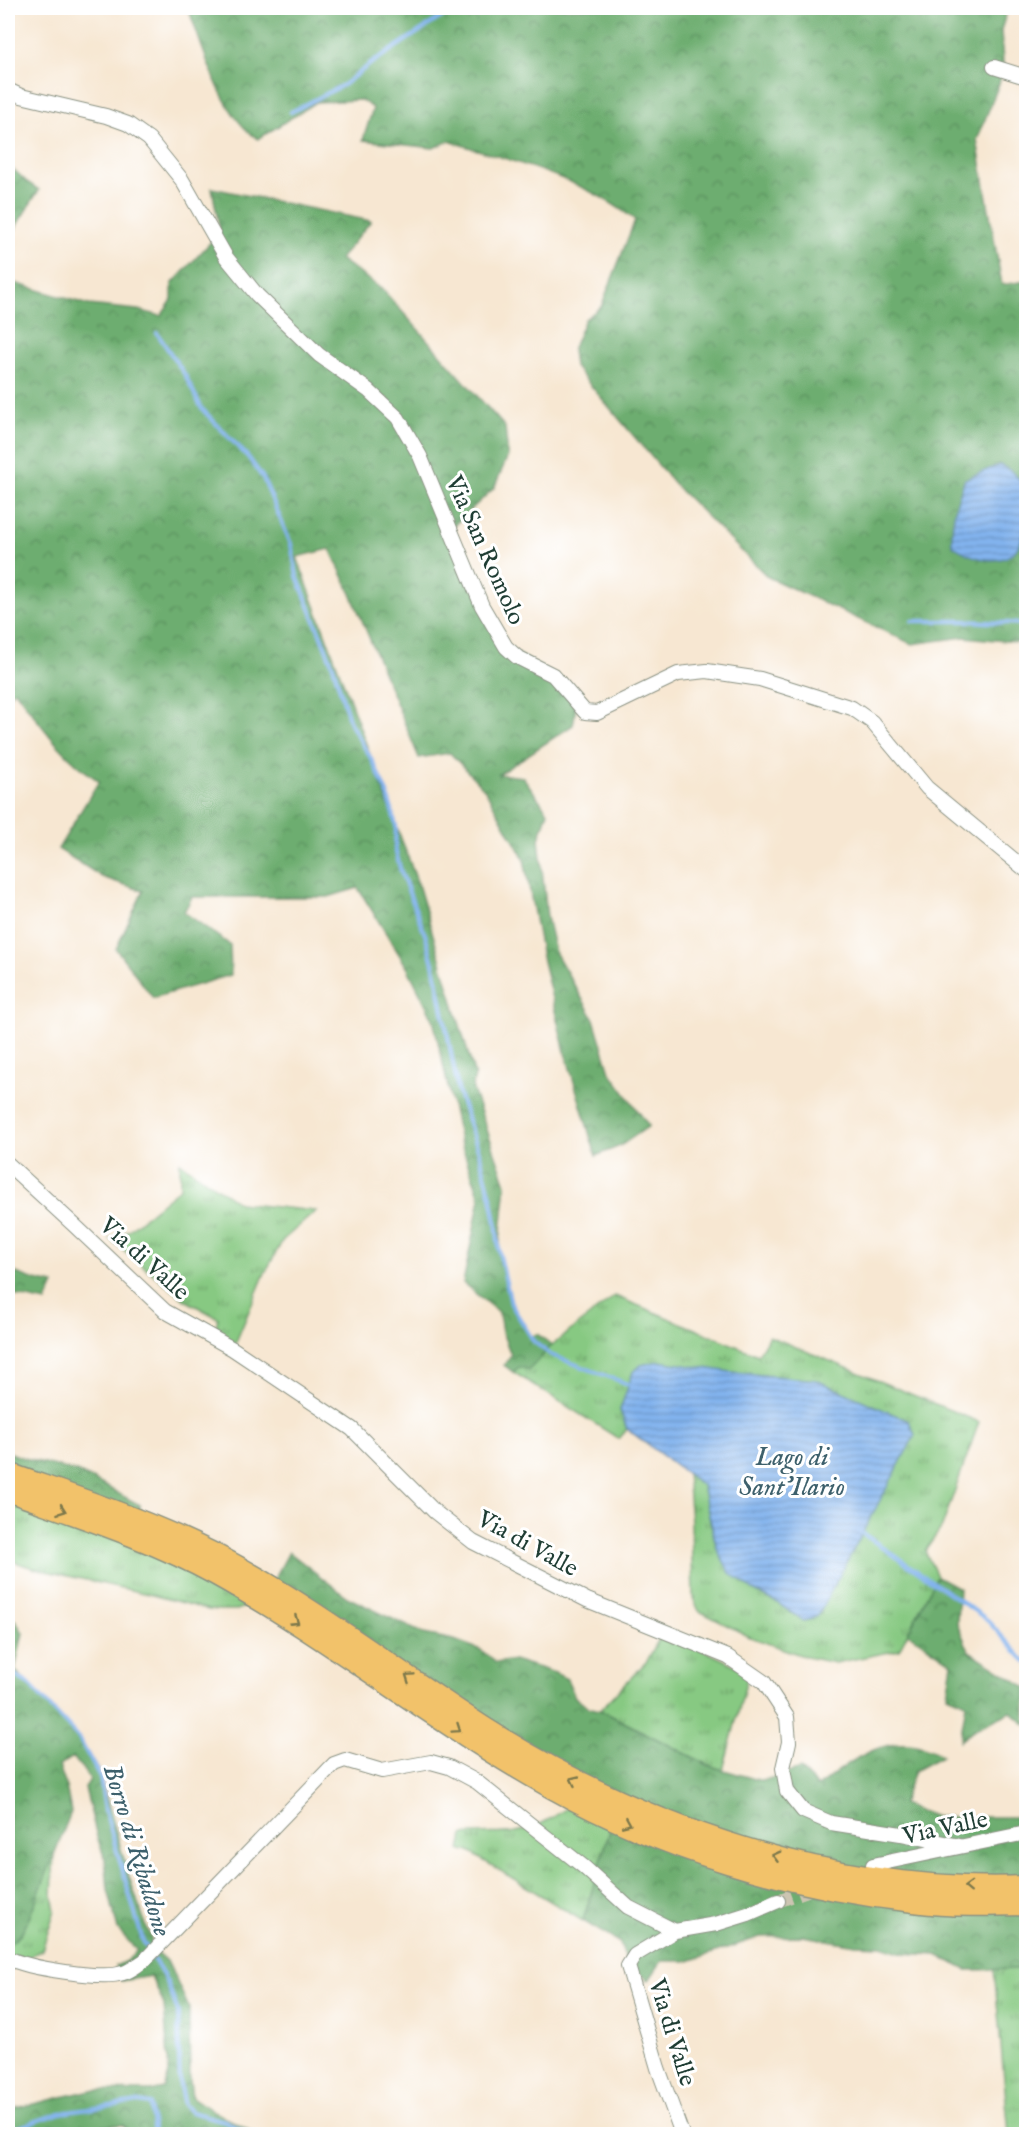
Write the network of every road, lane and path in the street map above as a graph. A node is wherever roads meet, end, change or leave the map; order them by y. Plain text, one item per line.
1 (994, 67) dead end
2 (1026, 77) edge
3 (8, 90) edge
4 (1026, 870) edge
5 (8, 1164) edge
6 (8, 1474) edge
7 (8, 1490) edge
8 (1026, 1833) edge
9 (960, 1846) junction
10 (873, 1865) dead end
11 (1026, 1887) edge
12 (778, 1900) tunnel mouth
13 (1026, 1904) edge
14 (675, 1930) junction
15 (8, 1958) edge
16 (682, 2134) edge

1 - 2 street
3 - 4 street, Via San Romolo
5 - 9 street, Via di Valle
11 -> 6 highway
7 -> 13 highway
8 - 9 street, Via Valle
9 - 10 street, Via Valle
12 - 14 street, Via di Valle
14 - 15 street
14 - 16 street, Via di Valle

